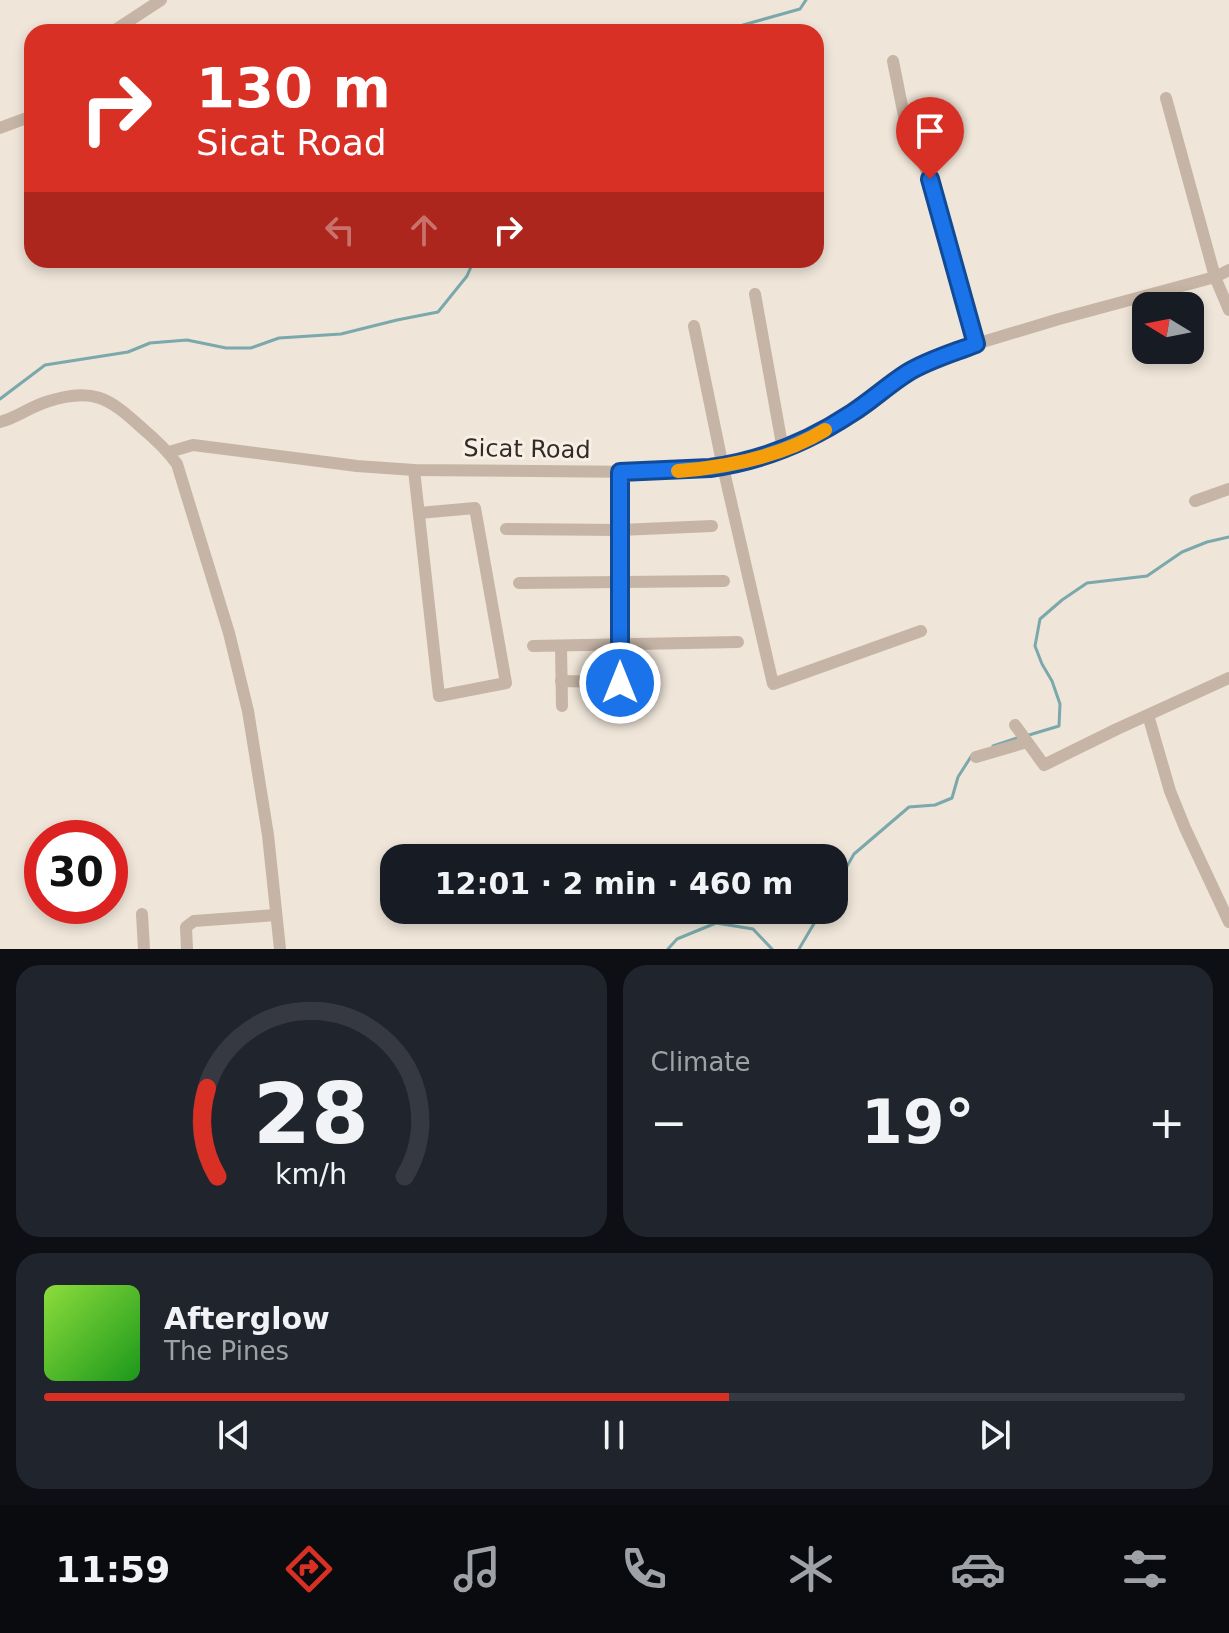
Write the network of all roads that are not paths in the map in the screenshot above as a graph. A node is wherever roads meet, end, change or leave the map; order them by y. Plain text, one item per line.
1 (161, 0) edge
2 (124, 24) edge
3 (893, 61) dead end
4 (1166, 98) dead end
5 (24, 119) edge
6 (0, 128) edge
7 (1229, 270) edge
8 (1215, 277) junction
9 (755, 294) dead end
10 (1229, 310) edge
11 (694, 326) dead end
12 (976, 344) junction
13 (0, 422) edge
14 (783, 450) junction
15 (169, 452) junction
16 (723, 467) junction
17 (414, 470) junction
18 (620, 472) junction
19 (1229, 489) edge
20 (1195, 501) dead end
21 (419, 513) junction
22 (712, 526) dead end
23 (506, 529) dead end
24 (620, 530) junction
25 (724, 581) dead end
26 (620, 582) junction
27 (519, 583) dead end
28 (921, 631) dead end
29 (738, 642) dead end
30 (620, 644) junction
31 (533, 646) dead end
32 (561, 646) junction
33 (1229, 678) edge
34 (561, 681) junction
35 (620, 683) junction
36 (652, 683) dead end
37 (562, 706) dead end
38 (1148, 715) junction
39 (1015, 725) dead end
40 (1027, 742) junction
41 (976, 757) dead end
42 (142, 914) dead end
43 (276, 915) junction
44 (1229, 922) edge
45 (144, 949) edge
46 (187, 949) edge
47 (280, 949) edge

1 - 2 street
3 - 12 street
4 - 8 street
5 - 6 street
7 - 8 street, Sicat Road
8 - 10 street
8 - 12 street, Sicat Road
9 - 14 street
11 - 16 street
12 - 14 street, Sicat Road
13 - 15 street
14 - 16 street, Sicat Road
15 - 17 street, Sicat Road
15 - 43 street
16 - 18 street, Sicat Road
16 - 28 street
17 - 18 street, Sicat Road
17 - 21 street
18 - 24 street
19 - 20 street
21 - 21 street
22 - 24 street
23 - 24 street
24 - 26 street
25 - 26 street
26 - 27 street
26 - 30 street
29 - 30 street
30 - 32 street
30 - 35 street
31 - 32 street
32 - 34 street
33 - 38 street
34 - 35 street
34 - 37 street
35 - 36 street
38 - 40 street
38 - 44 street
39 - 40 street
40 - 41 street
42 - 45 street
43 - 46 street
43 - 47 street

